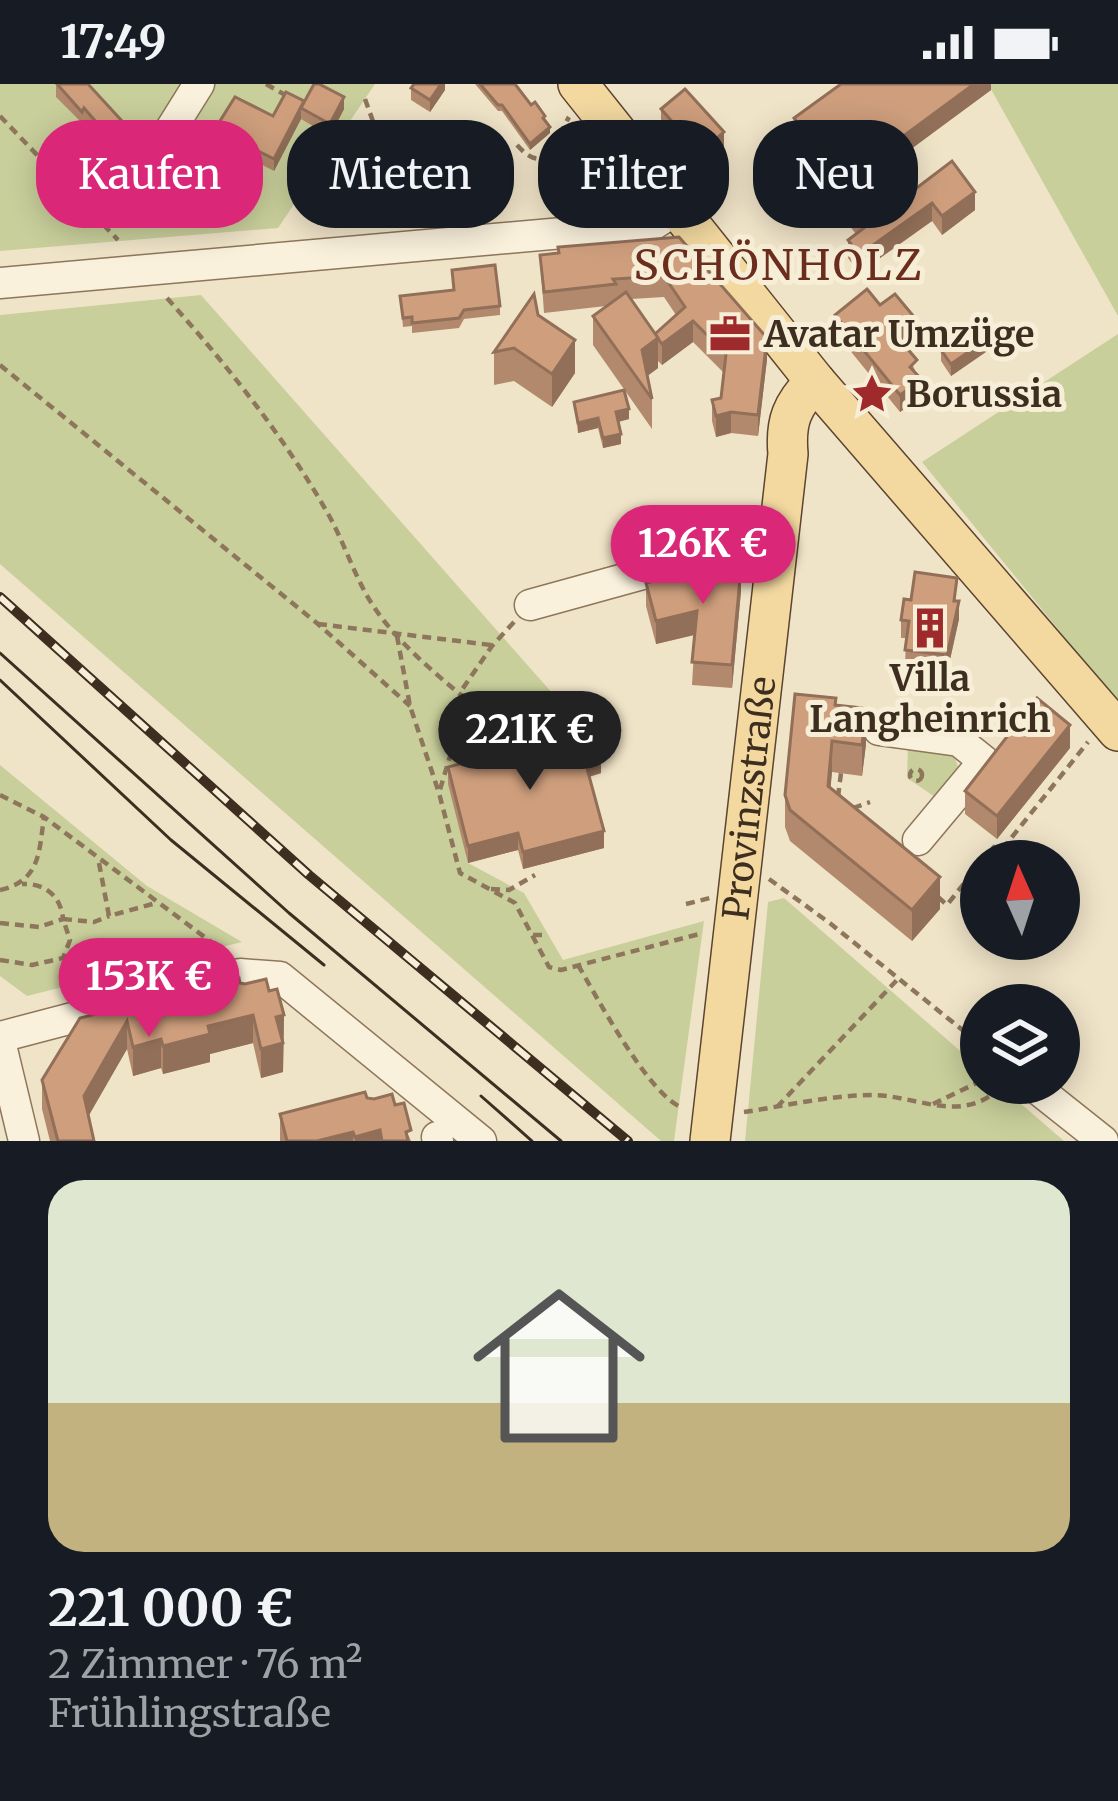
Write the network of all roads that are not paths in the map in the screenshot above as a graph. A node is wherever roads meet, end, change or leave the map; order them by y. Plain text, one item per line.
1 (200, 84) edge
2 (177, 120) edge
3 (619, 228) edge
4 (695, 228) edge
5 (0, 284) edge
6 (824, 391) junction
7 (778, 547) junction
8 (530, 605) road end
9 (879, 730) dead end
10 (1104, 735) edge
11 (918, 840) dead end
12 (0, 1039) edge
13 (1056, 1104) edge
14 (712, 1121) edge
15 (24, 1141) edge
16 (482, 1141) edge
17 (1103, 1141) edge

1 - 2 street
3 - 5 street
4 - 6 main road
6 - 7 main road, Provinzstraße
6 - 10 main road
7 - 8 street
7 - 14 main road, Provinzstraße
9 - 11 street
12 - 15 street
12 - 16 street
13 - 17 street

